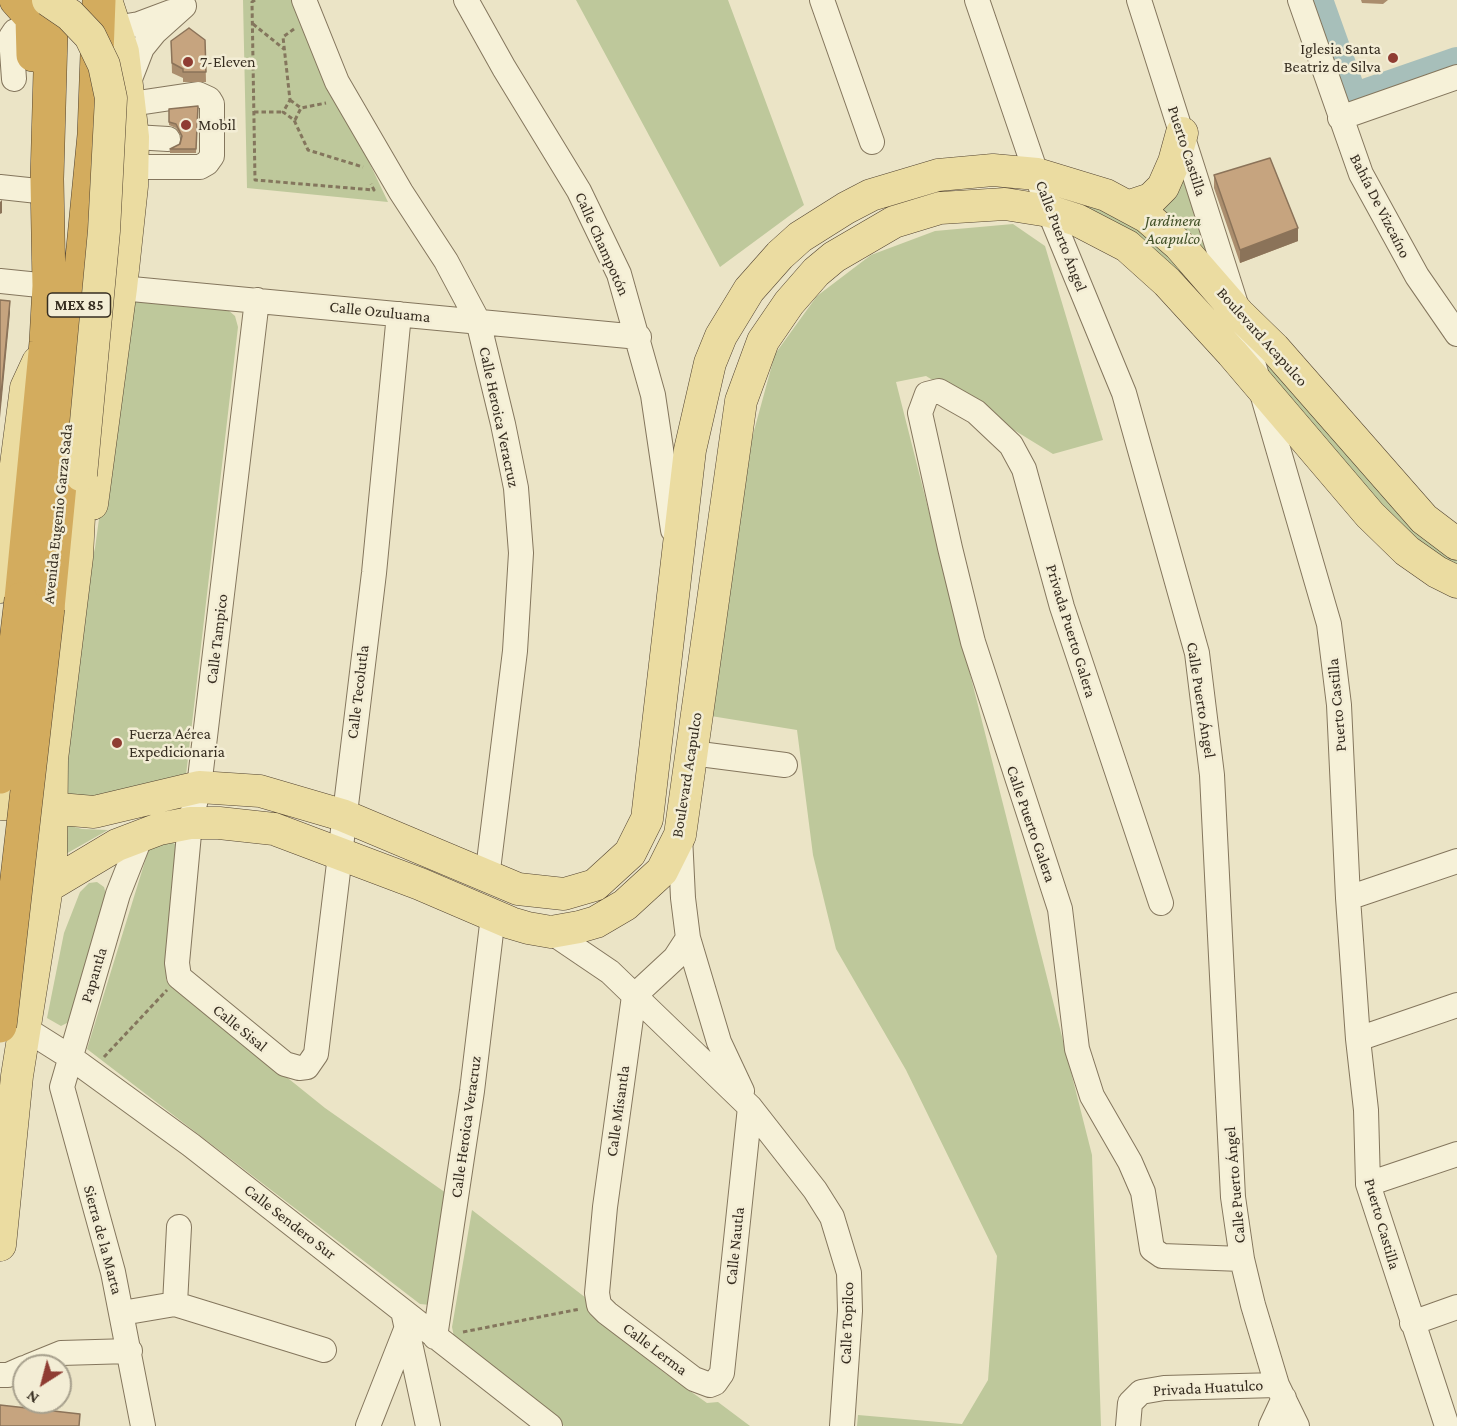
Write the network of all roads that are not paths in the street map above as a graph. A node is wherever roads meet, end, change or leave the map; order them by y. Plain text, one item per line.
1 (79, 0) edge
2 (99, 0) edge
3 (304, 0) edge
4 (466, 0) edge
5 (822, 0) edge
6 (977, 0) edge
7 (1139, 0) edge
8 (1300, 0) edge
9 (191, 3) edge
10 (35, 7) edge
11 (110, 14) edge
12 (1457, 77) edge
13 (16, 80) edge
14 (130, 94) junction
15 (1340, 118) junction
16 (1182, 133) junction
17 (94, 135) junction
18 (168, 139) dead end
19 (872, 142) dead end
20 (133, 152) junction
21 (1037, 174) junction
22 (47, 178) junction
23 (0, 187) edge
24 (88, 201) junction
25 (1130, 206) junction
26 (1049, 211) junction
27 (0, 281) edge
28 (49, 286) junction
29 (121, 288) junction
30 (257, 300) junction
31 (399, 314) junction
32 (1239, 314) junction
33 (478, 321) junction
34 (1457, 334) edge
35 (639, 337) junction
36 (46, 342) junction
37 (1261, 388) junction
38 (939, 391) joint
39 (1397, 488) junction
40 (5, 498) edge
41 (1370, 515) junction
42 (1457, 544) edge
43 (676, 549) junction
44 (78, 557) junction
45 (1456, 584) edge
46 (23, 598) edge
47 (692, 753) junction
48 (52, 759) junction
49 (785, 765) dead end
50 (0, 768) edge
51 (0, 777) edge
52 (199, 787) junction
53 (0, 804) edge
54 (51, 807) junction
55 (342, 815) junction
56 (190, 823) junction
57 (680, 835) junction
58 (141, 836) junction
59 (342, 856) junction
60 (1457, 861) edge
61 (84, 864) junction
62 (607, 876) junction
63 (487, 878) junction
64 (652, 881) junction
65 (45, 888) junction
66 (118, 894) junction
67 (683, 898) junction
68 (1348, 898) junction
69 (1161, 903) dead end
70 (5, 906) edge
71 (493, 916) junction
72 (551, 932) junction
73 (688, 938) junction
74 (0, 950) edge
75 (31, 975) junction
76 (179, 977) joint
77 (634, 996) junction
78 (1457, 1005) edge
79 (17, 1021) edge
80 (1358, 1039) junction
81 (70, 1057) junction
82 (307, 1067) joint
83 (750, 1107) junction
84 (1457, 1154) edge
85 (1368, 1184) junction
86 (179, 1227) dead end
87 (0, 1245) edge
88 (1242, 1259) junction
89 (175, 1304) junction
90 (599, 1305) joint
91 (1457, 1307) edge
92 (122, 1313) junction
93 (405, 1319) junction
94 (1412, 1323) junction
95 (435, 1337) junction
96 (324, 1350) dead end
97 (130, 1351) junction
98 (59, 1354) edge
99 (715, 1383) joint
100 (1281, 1392) junction
101 (540, 1422) edge
102 (143, 1426) edge
103 (368, 1426) edge
104 (428, 1426) edge
105 (842, 1426) edge
106 (1128, 1426) edge
107 (1271, 1426) edge
108 (1297, 1426) edge
109 (1447, 1426) edge

1 - 24 highway
2 - 17 highway, Avenida Eugenio Garza Sada / MEX 85
3 - 33 street, Calle Heroica Veracruz
4 - 35 street, Calle Champotón
5 - 19 street
6 - 21 street, Calle Puerto Ángel
7 - 16 street, Puerto Castilla
8 - 15 street, Bahía De Vizcaíno
9 - 11 street
9 - 14 street
10 - 13 highway
10 - 22 highway, Avenida Eugenio Garza Sada / MEX 85
10 - 44 main road, bridge
11 - 14 main road
12 - 15 street
13 - 22 highway
14 - 20 main road
14 - 20 street
15 - 34 street, Bahía De Vizcaíno
16 - 25 main road
16 - 32 street, Puerto Castilla
17 - 20 street
17 - 24 highway, Avenida Eugenio Garza Sada / MEX 85
18 - 20 street
20 - 29 main road
21 - 25 main road, Boulevard Acapulco
21 - 26 street, Calle Puerto Ángel
21 - 43 main road, Boulevard Acapulco
22 - 23 street
22 - 28 highway, Avenida Eugenio Garza Sada / MEX 85
24 - 46 highway, Avenida Eugenio Garza Sada / MEX 85
25 - 32 main road, Boulevard Acapulco
26 - 37 main road, Boulevard Acapulco
26 - 47 main road, Boulevard Acapulco
26 - 88 street, Calle Puerto Ángel
27 - 28 street
28 - 36 highway, Avenida Eugenio Garza Sada / MEX 85
29 - 30 street, Calle Ozuluama
29 - 44 main road
30 - 31 street, Calle Ozuluama
30 - 52 street, Calle Tampico
31 - 33 street, Calle Ozuluama
31 - 55 street, Calle Tecolutla
32 - 37 street, Puerto Castilla
32 - 39 main road, Boulevard Acapulco
33 - 35 street, Calle Ozuluama
33 - 63 street, Calle Heroica Veracruz
35 - 43 street, Calle Champotón
36 - 40 main road
36 - 46 highway, Avenida Eugenio Garza Sada / MEX 85
37 - 41 main road, Boulevard Acapulco
37 - 68 street, Puerto Castilla
38 - 69 street, Privada Puerto Galera
38 - 88 street, Calle Puerto Galera
39 - 41 main road
39 - 42 main road, Boulevard Acapulco
40 - 46 main road
41 - 45 main road, Boulevard Acapulco
43 - 62 main road, Boulevard Acapulco
44 - 48 main road
46 - 51 highway, Avenida Eugenio Garza Sada / MEX 85, bridge
46 - 79 highway, Avenida Eugenio Garza Sada / MEX 85, bridge
47 - 49 street
47 - 57 main road, Boulevard Acapulco
48 - 50 main road
48 - 54 main road
52 - 54 main road, Boulevard Acapulco
52 - 55 main road, Boulevard Acapulco
52 - 56 street, Calle Tampico
53 - 54 main road, Boulevard Acapulco
54 - 65 main road
55 - 59 street, Calle Tecolutla
55 - 63 main road, Boulevard Acapulco
56 - 58 main road, Boulevard Acapulco
56 - 59 main road, Boulevard Acapulco
56 - 76 street, Calle Tampico
57 - 64 main road, Boulevard Acapulco
57 - 67 street, Calle Topilco
58 - 61 main road, Boulevard Acapulco
58 - 66 street, Papantla
59 - 71 main road, Boulevard Acapulco
59 - 82 street, Calle Tecolutla
60 - 68 street
61 - 65 main road, Boulevard Acapulco
61 - 66 street
61 - 79 main road
62 - 63 main road, Boulevard Acapulco
62 - 64 main road
64 - 67 street
64 - 72 main road, Boulevard Acapulco
65 - 70 main road, Boulevard Acapulco
65 - 75 main road
66 - 81 street, Papantla
67 - 73 street, Calle Topilco
68 - 80 street, Puerto Castilla
71 - 72 main road, Boulevard Acapulco
71 - 95 street, Calle Heroica Veracruz
72 - 77 street, Calle Topilco
73 - 77 street
73 - 83 street, Calle Topilco
74 - 75 main road
75 - 79 main road
76 - 82 street, Calle Sisal
77 - 83 street, Calle Topilco
77 - 90 street, Calle Misantla
78 - 80 street
79 - 81 street, Calle Sendero Sur
79 - 87 main road
80 - 85 street, Puerto Castilla
81 - 92 street, Sierra de la Marta
81 - 93 street, Calle Sendero Sur
83 - 99 street, Calle Nautla
83 - 105 street, Calle Topilco
84 - 85 street
85 - 94 street, Puerto Castilla
86 - 89 street
88 - 100 street, Calle Puerto Ángel
89 - 92 street
89 - 96 street
90 - 99 street, Calle Lerma
91 - 94 street
92 - 97 street, Sierra de la Marta
93 - 95 street, Calle Sendero Sur
93 - 103 street
93 - 104 street
94 - 109 street, Puerto Castilla
95 - 101 street, Calle Sendero Sur
97 - 98 street
97 - 102 street, Sierra de la Marta
100 - 106 street, Privada Huatulco
100 - 107 street
100 - 108 street, Calle Puerto Ángel

